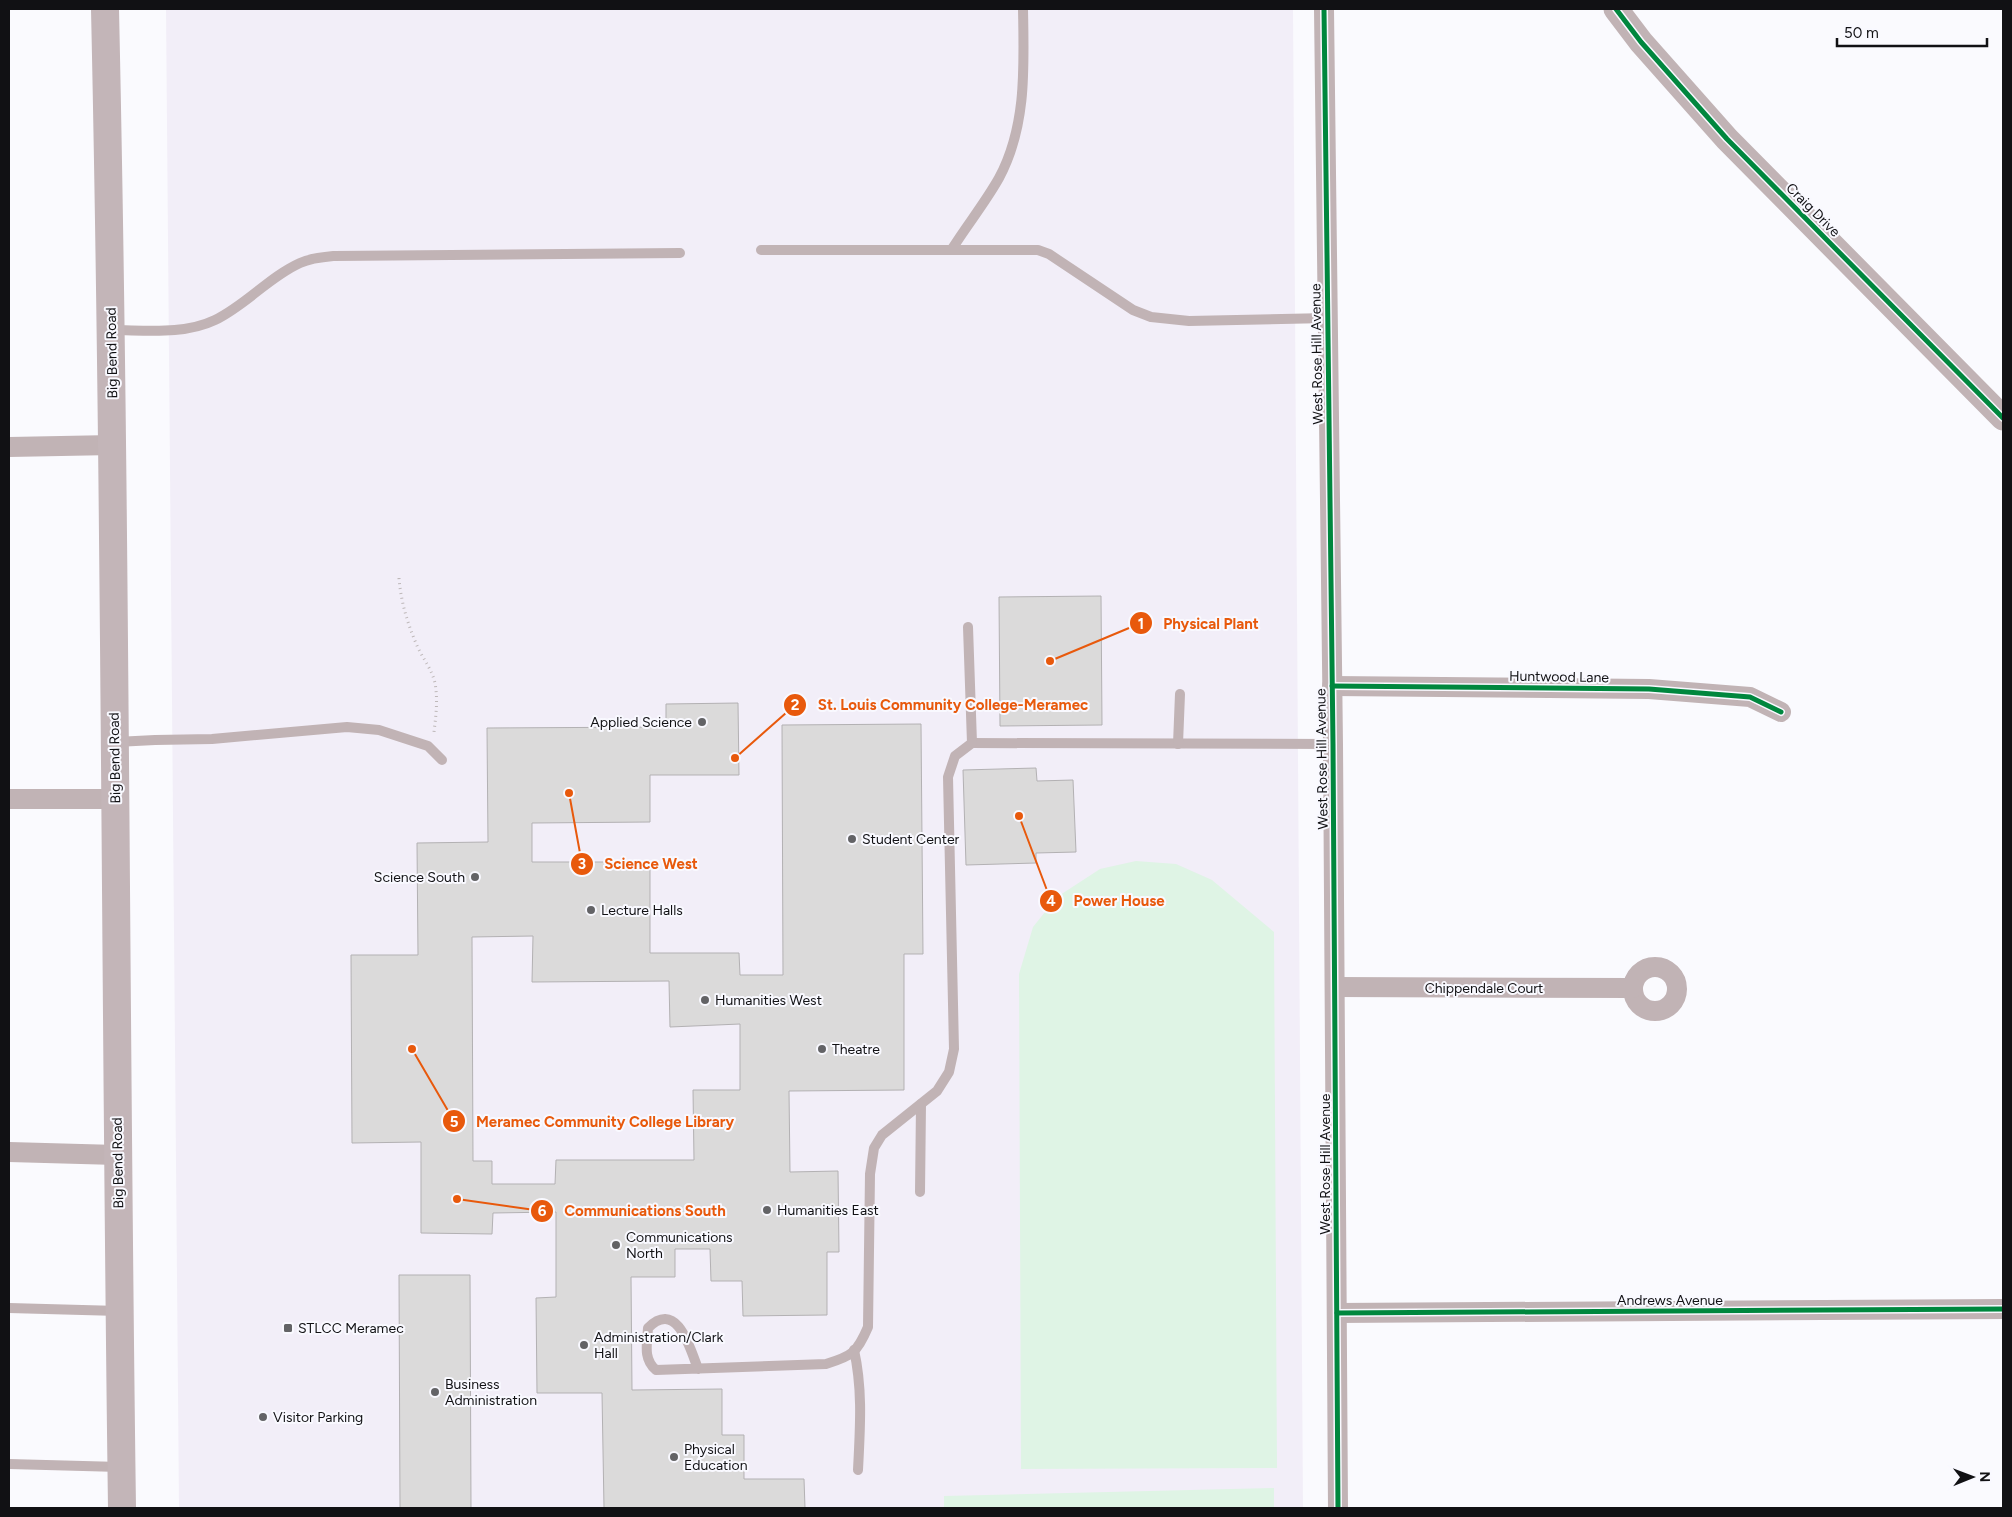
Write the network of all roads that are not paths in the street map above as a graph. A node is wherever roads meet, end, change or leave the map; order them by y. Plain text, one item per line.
1 (105, 9) edge
2 (1023, 9) edge
3 (1324, 9) edge
4 (1616, 9) edge
5 (952, 249) junction
6 (761, 250) dead end
7 (680, 252) dead end
8 (1328, 318) junction
9 (112, 330) junction
10 (2003, 418) edge
11 (113, 445) junction
12 (9, 447) edge
13 (968, 627) dead end
14 (1332, 686) junction
15 (1180, 694) dead end
16 (1782, 712) dead end
17 (115, 742) junction
18 (972, 743) junction
19 (1178, 744) junction
20 (1333, 744) junction
21 (442, 760) dead end
22 (115, 798) junction
23 (9, 799) edge
24 (1335, 987) junction
25 (1633, 988) dead end
26 (921, 1104) junction
27 (9, 1152) edge
28 (117, 1155) junction
29 (920, 1192) dead end
30 (9, 1308) edge
31 (2003, 1308) edge
32 (120, 1311) junction
33 (1337, 1313) junction
34 (854, 1350) junction
35 (698, 1369) junction
36 (9, 1464) edge
37 (122, 1467) junction
38 (858, 1470) dead end
39 (122, 1508) edge
40 (1338, 1508) edge

1 - 9 main road, Big Bend Road
2 - 5 lane
3 - 8 street, West Rose Hill Avenue
4 - 10 street, Craig Drive
5 - 6 lane
5 - 8 lane
7 - 9 lane
8 - 14 street, West Rose Hill Avenue
9 - 11 main road, Big Bend Road
11 - 12 street
11 - 17 main road, Big Bend Road
13 - 18 lane
14 - 16 street, Huntwood Lane
14 - 20 street, West Rose Hill Avenue
15 - 19 lane
17 - 21 lane
17 - 22 main road, Big Bend Road
18 - 19 lane
18 - 26 lane
19 - 20 lane
20 - 24 street, West Rose Hill Avenue
22 - 23 street
22 - 28 main road, Big Bend Road
24 - 25 street, Chippendale Court
24 - 33 street, West Rose Hill Avenue
26 - 29 lane
26 - 34 lane
27 - 28 street
28 - 32 main road, Big Bend Road
30 - 32 lane
31 - 33 street, Andrews Avenue
32 - 37 main road, Big Bend Road
33 - 40 street, West Rose Hill Avenue
34 - 35 lane
34 - 38 lane
35 - 35 lane
36 - 37 lane
37 - 39 main road, Big Bend Road

